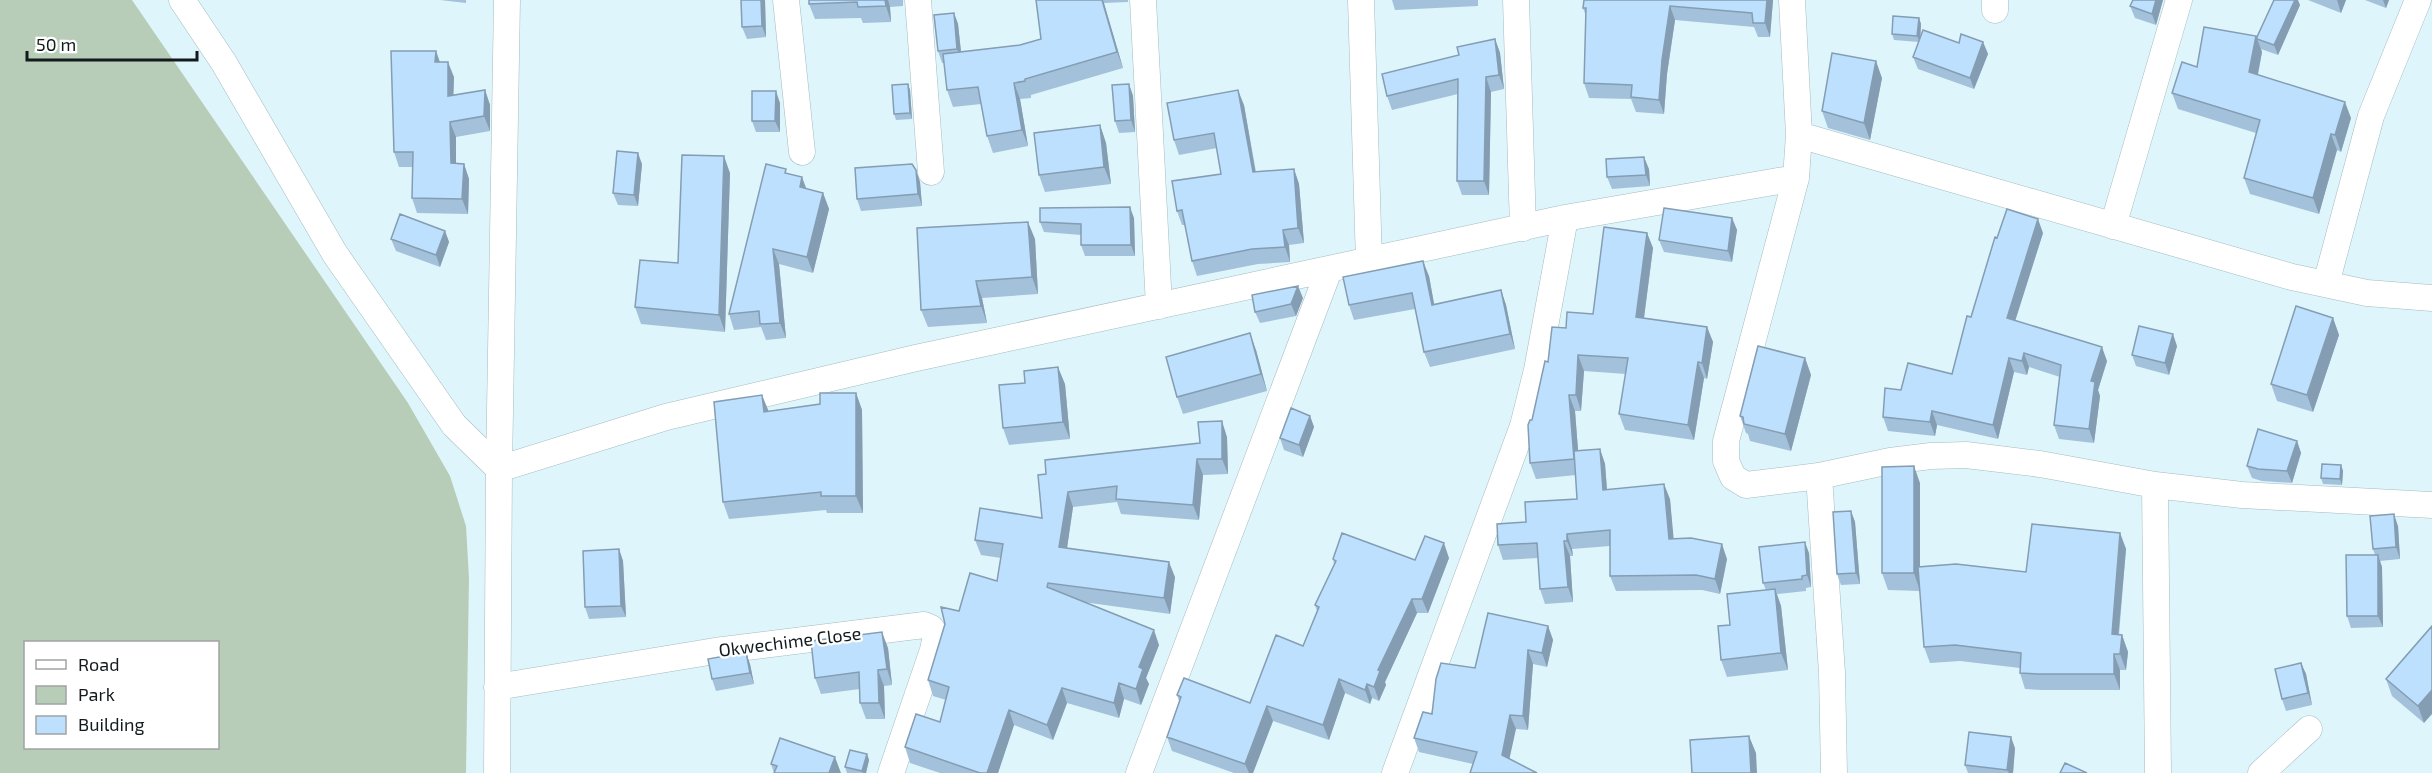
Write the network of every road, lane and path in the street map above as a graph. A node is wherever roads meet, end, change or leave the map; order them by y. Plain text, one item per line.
1 (182, 0) edge
2 (507, 0) edge
3 (786, 0) edge
4 (918, 0) edge
5 (1143, 0) edge
6 (1361, 0) edge
7 (1516, 0) edge
8 (1792, 0) edge
9 (2179, 0) edge
10 (2418, 0) edge
11 (1799, 135) junction
12 (802, 152) dead end
13 (931, 172) dead end
14 (1796, 178) junction
15 (1565, 218) junction
16 (2113, 226) junction
17 (1523, 228) junction
18 (1369, 262) junction
19 (1329, 270) junction
20 (2326, 284) junction
21 (2432, 298) edge
22 (1160, 306) junction
23 (499, 468) junction
24 (1819, 476) junction
25 (2155, 485) junction
26 (2432, 505) edge
27 (497, 687) junction
28 (2309, 729) dead end
29 (497, 773) edge
30 (891, 773) edge
31 (1139, 773) edge
32 (1395, 773) edge
33 (1834, 773) edge
34 (2158, 773) edge
35 (2261, 773) edge

1 - 23 street
2 - 23 street
3 - 12 street
4 - 13 street
5 - 22 street
6 - 18 street
7 - 17 street
8 - 11 street
9 - 16 street
10 - 20 street
11 - 14 street
11 - 16 street
14 - 15 street
14 - 24 street
15 - 17 street
15 - 32 street
16 - 20 street
17 - 18 street
18 - 19 street
19 - 22 street
19 - 31 street
20 - 21 street
22 - 23 street
23 - 27 street
24 - 25 street
24 - 33 street
25 - 26 street
25 - 34 street
27 - 29 street
27 - 30 street, Okwechime Close
28 - 35 street

